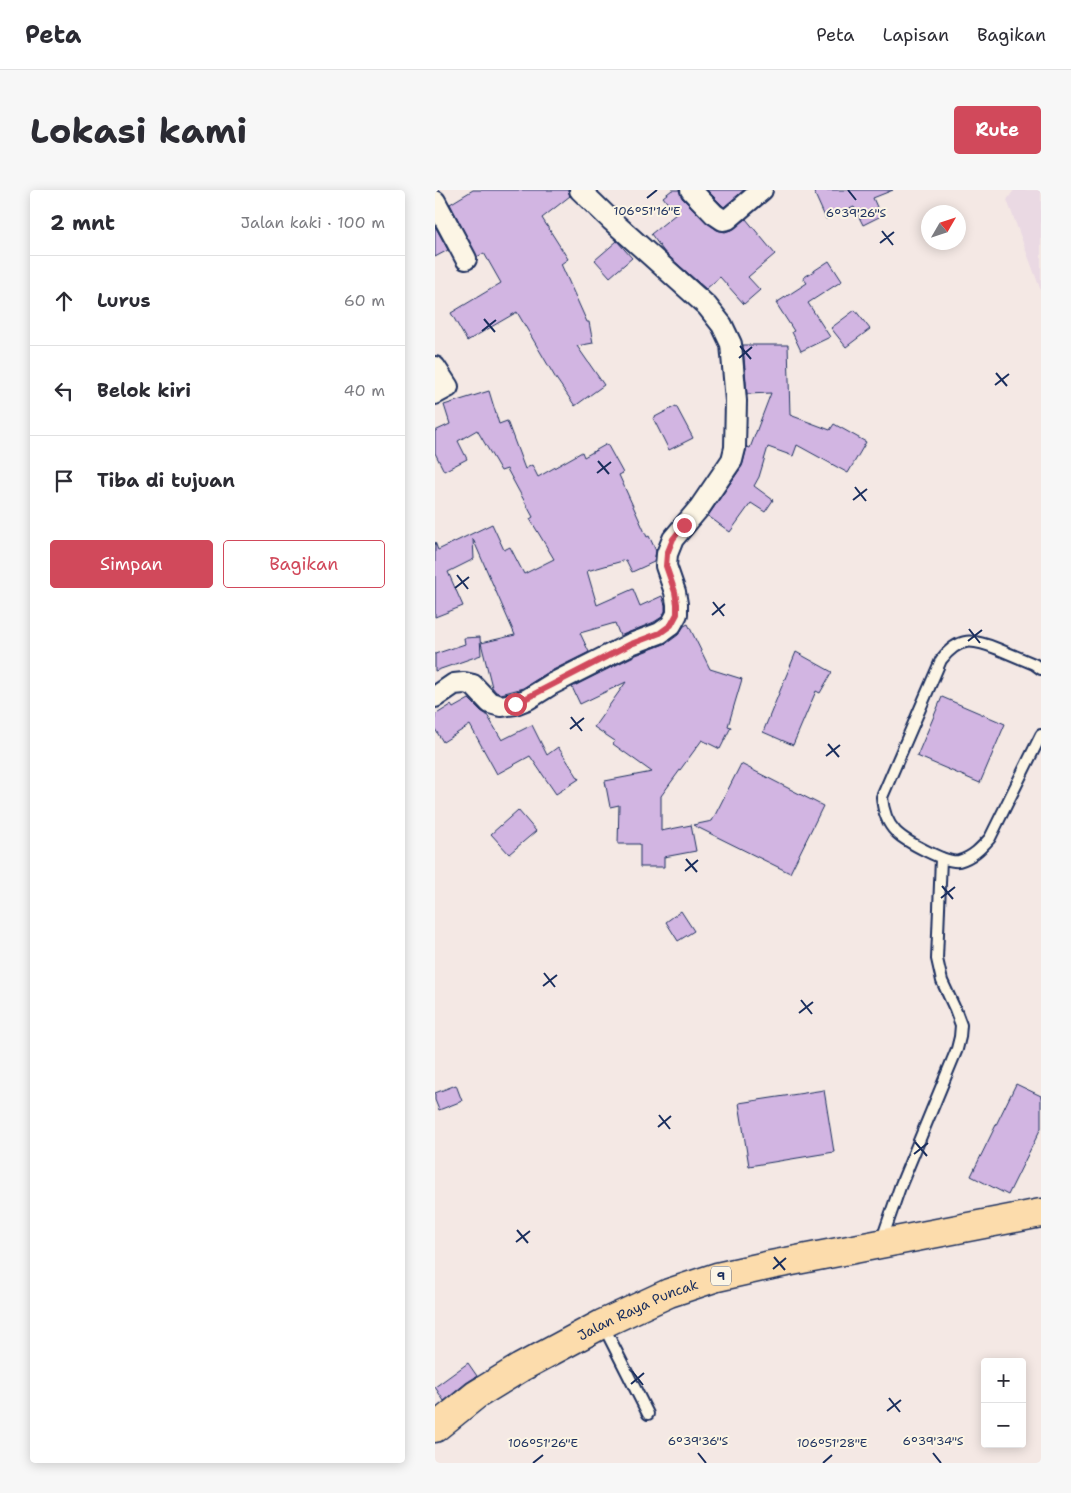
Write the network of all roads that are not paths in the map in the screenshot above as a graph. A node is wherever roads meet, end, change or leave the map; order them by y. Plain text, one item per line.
1 (580, 190) edge
2 (691, 190) edge
3 (762, 190) edge
4 (435, 201) edge
5 (466, 259) dead end
6 (435, 367) edge
7 (435, 394) edge
8 (1041, 669) edge
9 (435, 697) edge
10 (1041, 735) edge
11 (941, 858) junction
12 (1041, 1213) edge
13 (881, 1244) junction
14 (603, 1324) junction
15 (648, 1414) dead end
16 (435, 1428) edge

1 - 9 street
2 - 3 street
4 - 5 street
6 - 7 street
8 - 11 lane
10 - 11 lane
11 - 13 lane
12 - 13 highway, Jalan Raya Puncak / 9
13 - 14 highway, Jalan Raya Puncak / 9
14 - 15 lane
14 - 16 highway, Jalan Raya Puncak / 9

